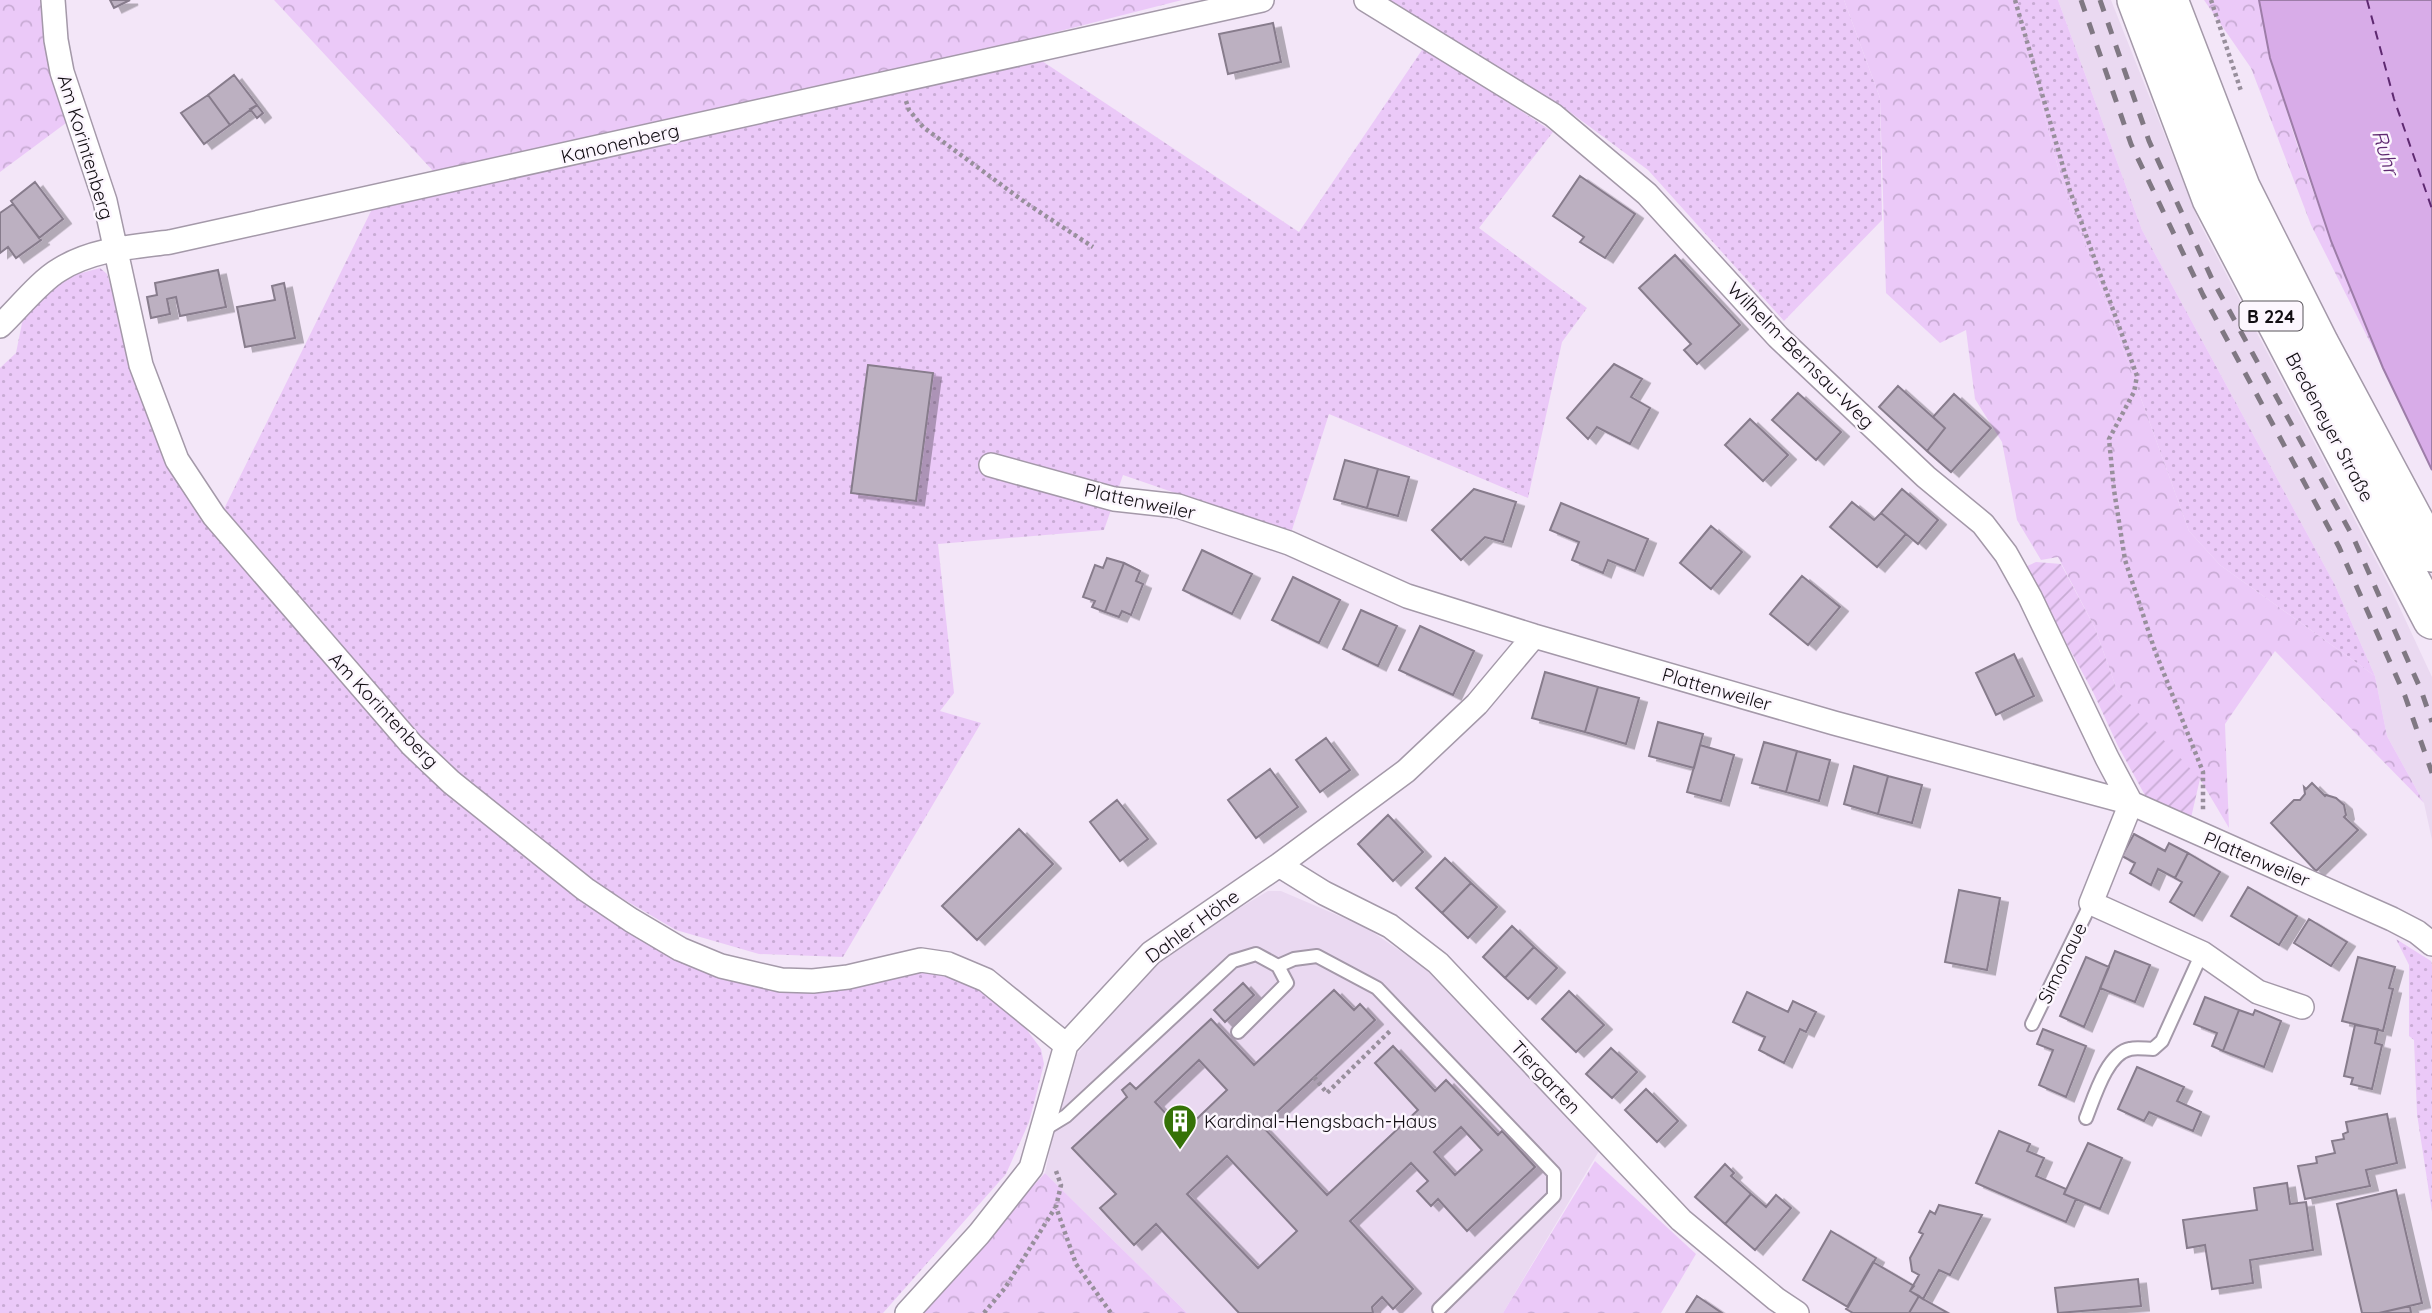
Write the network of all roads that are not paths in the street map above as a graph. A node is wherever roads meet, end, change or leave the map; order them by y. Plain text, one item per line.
1 (53, 0) edge
2 (1262, 0) edge
3 (1366, 0) edge
4 (2136, 0) edge
5 (2169, 0) edge
6 (114, 249) junction
7 (0, 326) edge
8 (991, 465) dead end
9 (2432, 553) edge
10 (2432, 620) edge
11 (1534, 636) junction
12 (2132, 803) junction
13 (1279, 865) junction
14 (2091, 903) junction
15 (2432, 944) edge
16 (2202, 953) junction
17 (1278, 966) junction
18 (2302, 1007) dead end
19 (2032, 1024) dead end
20 (1238, 1032) dead end
21 (1066, 1045) junction
22 (2086, 1118) dead end
23 (1043, 1130) junction
24 (1439, 1308) dead end
25 (907, 1313) edge
26 (1797, 1313) edge

1 - 6 street, Am Korintenberg
2 - 6 street, Kanonenberg
3 - 12 street, Wilhelm-Bernsau-Weg
4 - 10 main road, Bredeneyer Straße / B 224
5 - 9 main road, Bredeneyer Straße / B 224
6 - 7 street, Kanonenberg
6 - 21 street, Am Korintenberg
8 - 11 street, Plattenweiler
11 - 12 street, Plattenweiler
11 - 13 street, Dahler Höhe
12 - 14 street, Simonaue
12 - 15 street, Plattenweiler
13 - 21 street, Dahler Höhe
13 - 26 street, Tiergarten
14 - 16 street, Simonaue
14 - 19 lane, Simonaue
16 - 18 street, Simonaue
16 - 22 lane
17 - 20 lane
17 - 23 lane
17 - 24 lane
21 - 23 street, Dahler Höhe
23 - 25 street, Dahler Höhe

